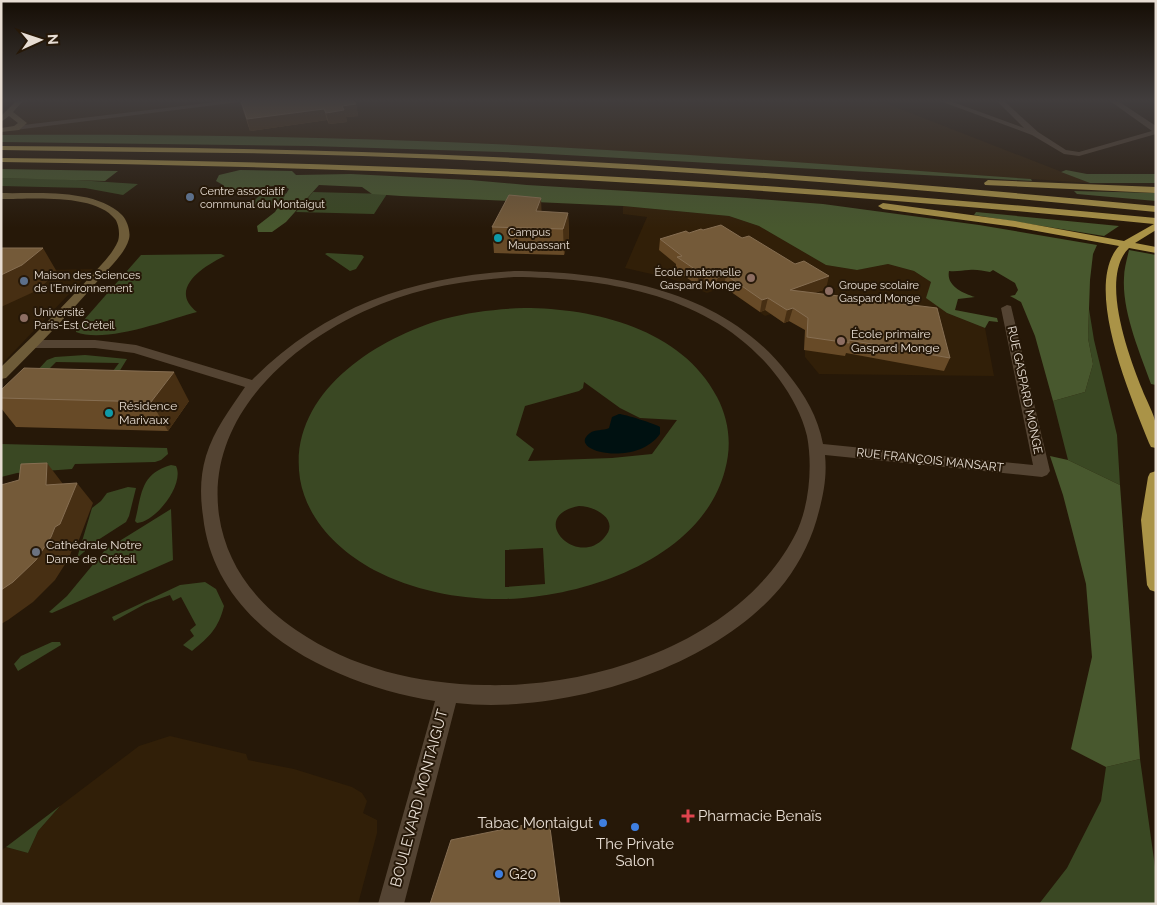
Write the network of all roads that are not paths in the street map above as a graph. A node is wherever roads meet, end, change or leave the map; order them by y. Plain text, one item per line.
1 (1050, 143) edge
2 (1057, 143) edge
3 (1116, 143) edge
4 (1, 148) edge
5 (1088, 152) junction
6 (1, 160) edge
7 (670, 170) junction
8 (742, 186) junction
9 (1156, 190) edge
10 (1, 196) edge
11 (1156, 208) edge
12 (1156, 221) edge
13 (1156, 226) edge
14 (1156, 250) edge
15 (1007, 308) dead end
16 (31, 344) junction
17 (1, 375) edge
18 (254, 384) junction
19 (1156, 442) edge
20 (817, 449) junction
21 (1042, 471) joint
22 (1156, 477) edge
23 (1156, 586) edge
24 (448, 692) junction
25 (391, 904) edge

1 - 5 street
2 - 5 street
3 - 5 street
4 - 7 highway
6 - 8 highway
7 - 9 highway
7 - 11 highway
8 - 12 highway
8 - 14 highway
10 - 16 street
13 - 19 highway
15 - 21 street, RUE GASPARD MONGE
16 - 17 street
16 - 18 street
18 - 20 street, BOULEVARD MONTAIGUT
18 - 24 street, BOULEVARD MONTAIGUT
20 - 21 street, RUE FRANÇOIS MANSART
20 - 24 street, BOULEVARD MONTAIGUT
22 - 23 highway
24 - 25 street, BOULEVARD MONTAIGUT

